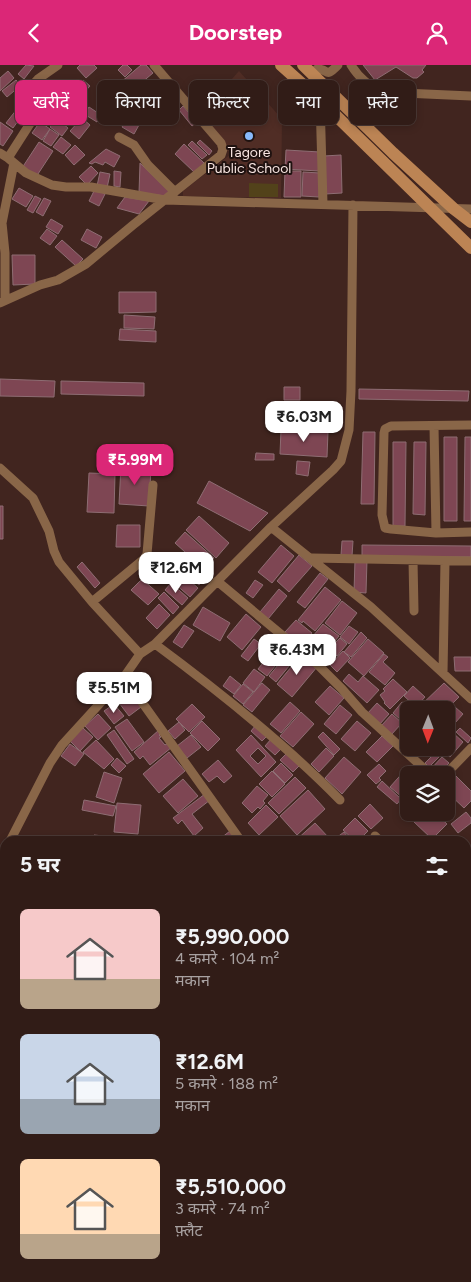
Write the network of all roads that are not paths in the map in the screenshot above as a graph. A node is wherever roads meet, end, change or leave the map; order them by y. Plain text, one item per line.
1 (154, 65) edge
2 (338, 65) edge
3 (351, 65) edge
4 (53, 66) edge
5 (284, 66) edge
6 (306, 67) edge
7 (294, 77) junction
8 (297, 80) edge
9 (471, 96) edge
10 (339, 118) edge
11 (321, 125) edge
12 (119, 137) dead end
13 (7, 158) edge
14 (175, 192) junction
15 (165, 200) junction
16 (323, 204) junction
17 (353, 205) junction
18 (430, 207) junction
19 (454, 209) junction
20 (471, 209) edge
21 (471, 222) edge
22 (471, 248) edge
23 (2, 301) edge
24 (471, 425) edge
25 (434, 426) junction
26 (0, 468) edge
27 (153, 485) dead end
28 (272, 527) junction
29 (471, 532) edge
30 (436, 533) junction
31 (312, 558) junction
32 (413, 561) junction
33 (445, 561) junction
34 (471, 561) edge
35 (217, 581) junction
36 (92, 602) junction
37 (414, 611) dead end
38 (155, 644) junction
39 (140, 654) junction
40 (443, 673) junction
41 (124, 677) junction
42 (471, 699) edge
43 (471, 748) edge
44 (420, 766) edge
45 (454, 766) edge
46 (340, 800) dead end
47 (13, 836) edge
48 (237, 836) edge

1 - 14 street
2 - 6 street
3 - 9 street
4 - 13 street
5 - 7 main road
6 - 7 street
6 - 19 main road
7 - 8 main road
10 - 18 main road
11 - 16 street
12 - 14 street
13 - 15 street
13 - 23 street
14 - 15 street
15 - 16 street
15 - 23 street
16 - 17 street
17 - 18 street
17 - 28 street
18 - 19 street
18 - 22 main road
19 - 20 street
19 - 21 main road
24 - 25 street
25 - 30 street
25 - 30 street
26 - 36 street
27 - 36 street
28 - 31 street
28 - 35 street
29 - 30 street
31 - 32 street
31 - 40 street
32 - 33 street
32 - 37 street
33 - 34 street
33 - 40 street
35 - 38 street
35 - 44 street
36 - 39 street
38 - 39 street
38 - 46 street
39 - 41 street
40 - 42 street
41 - 47 street
41 - 48 street
43 - 45 street

